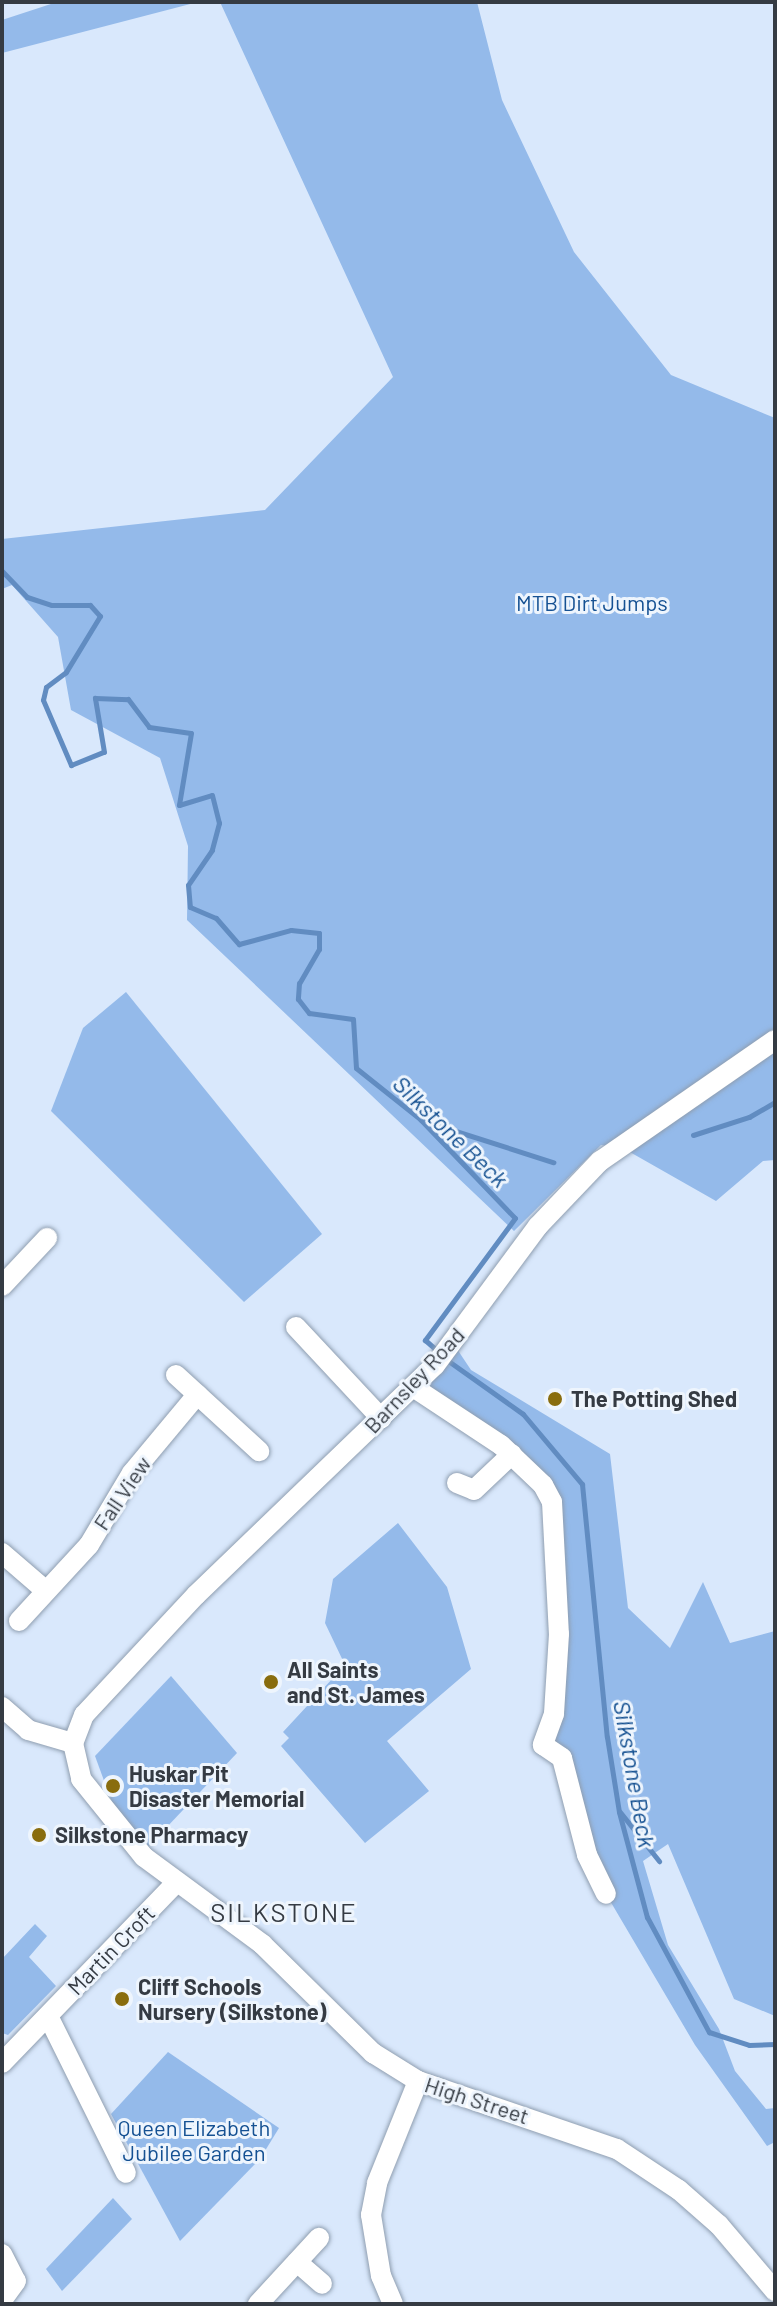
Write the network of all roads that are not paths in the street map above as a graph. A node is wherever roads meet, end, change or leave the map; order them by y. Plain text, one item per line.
1 (775, 1040) edge
2 (47, 1238) dead end
3 (2, 1286) edge
4 (296, 1327) dead end
5 (176, 1375) dead end
6 (413, 1387) junction
7 (197, 1395) junction
8 (381, 1418) junction
9 (259, 1451) dead end
10 (512, 1454) junction
11 (472, 1491) dead end
12 (2, 1553) edge
13 (46, 1591) junction
14 (19, 1621) dead end
15 (3, 1711) edge
16 (73, 1743) junction
17 (175, 1884) junction
18 (606, 1894) dead end
19 (48, 2016) junction
20 (2, 2063) edge
21 (418, 2081) junction
22 (126, 2173) dead end
23 (319, 2238) dead end
24 (2, 2254) edge
25 (297, 2262) junction
26 (322, 2284) dead end
27 (775, 2291) edge
28 (2, 2300) edge
29 (258, 2304) edge
30 (393, 2304) edge

1 - 6 street, Barnsley Road
2 - 3 street
4 - 8 street
5 - 7 street
6 - 8 street, Barnsley Road
6 - 10 street
7 - 9 street
7 - 13 street, Fall View
8 - 16 street, Barnsley Road
10 - 11 street
10 - 18 street
12 - 13 street
13 - 14 street, Fall View
15 - 16 street
16 - 17 street, High Street
17 - 19 street, Martin Croft
17 - 21 street, High Street
19 - 20 street, Martin Croft
19 - 22 street
21 - 27 street, High Street
21 - 30 street
23 - 25 street
24 - 28 street
25 - 26 street
25 - 29 street

